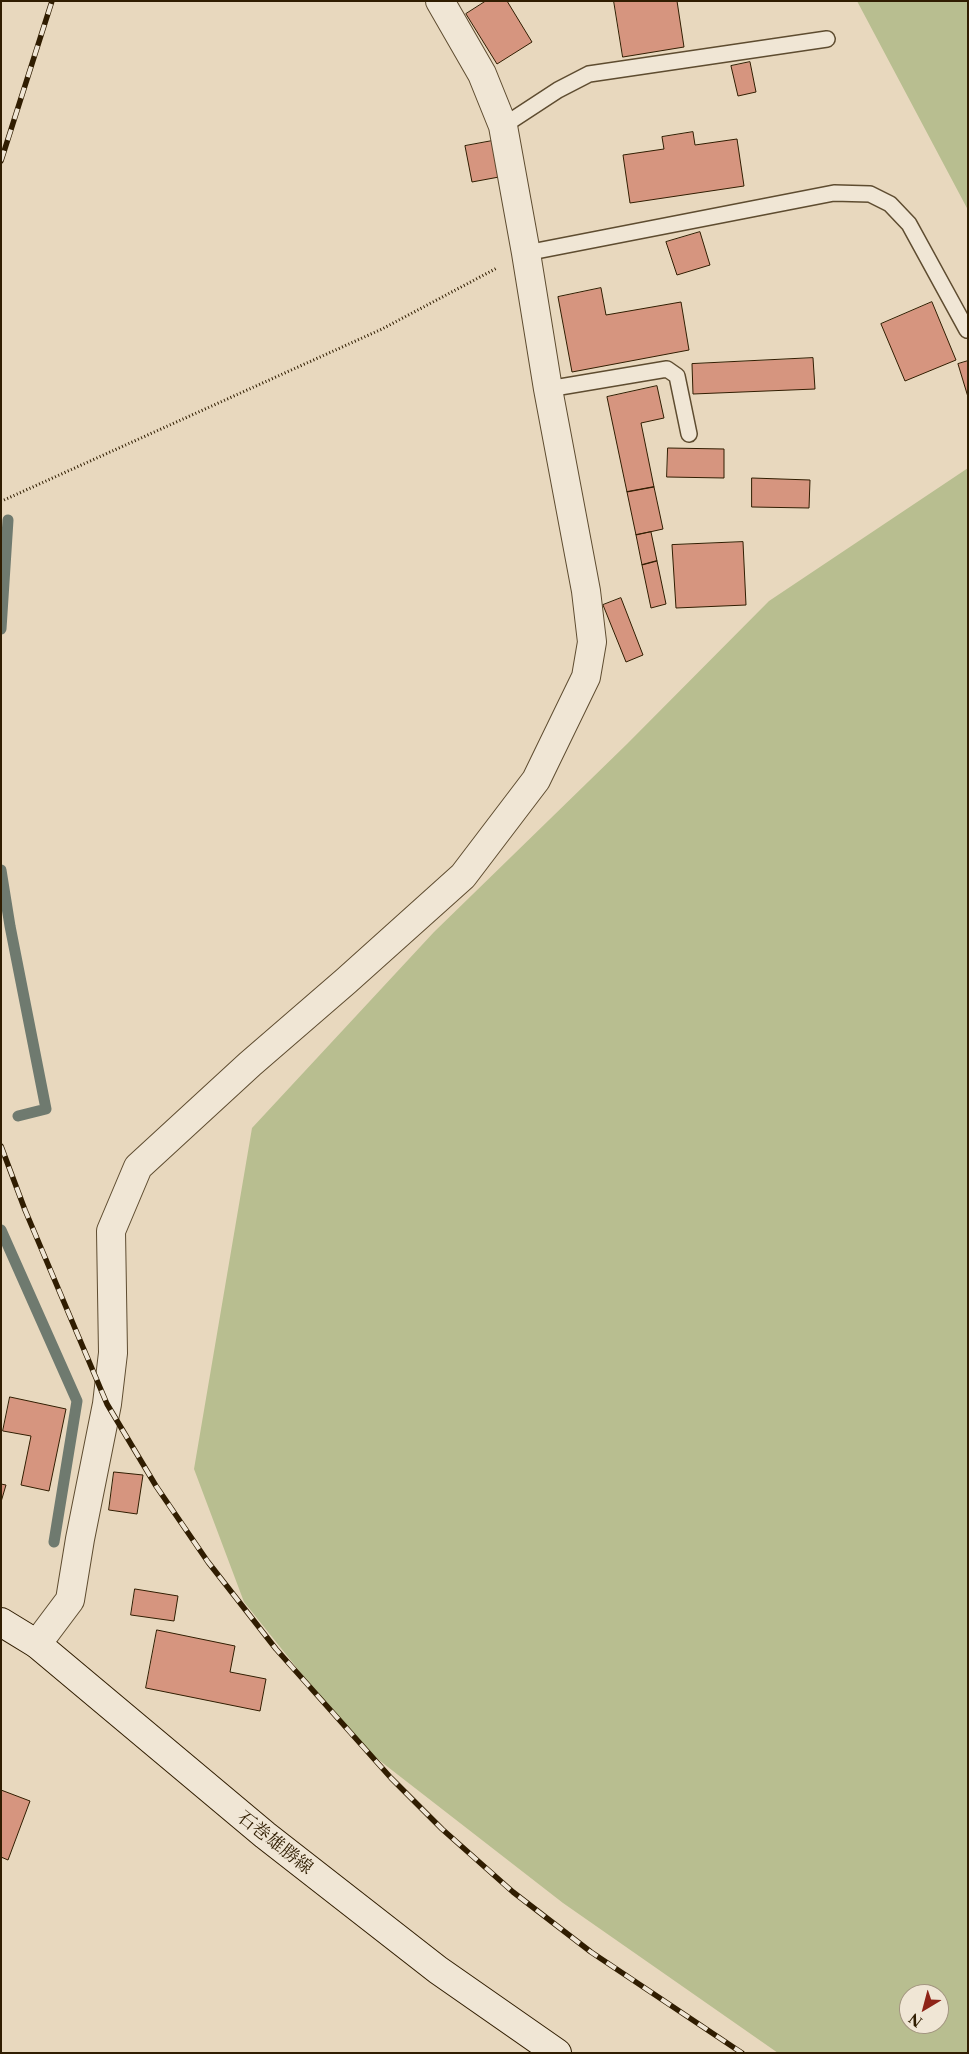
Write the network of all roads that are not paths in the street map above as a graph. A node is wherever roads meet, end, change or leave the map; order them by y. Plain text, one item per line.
1 (440, 1) edge
2 (827, 39) dead end
3 (503, 126) junction
4 (526, 253) junction
5 (967, 330) edge
6 (548, 390) junction
7 (689, 434) dead end
8 (1, 1622) edge
9 (37, 1644) junction
10 (557, 2053) edge

1 - 3 street
2 - 3 lane
3 - 4 street
4 - 5 lane
4 - 6 street
6 - 7 lane
6 - 9 street
8 - 9 street, 石巻雄勝線
9 - 10 street, 石巻雄勝線

